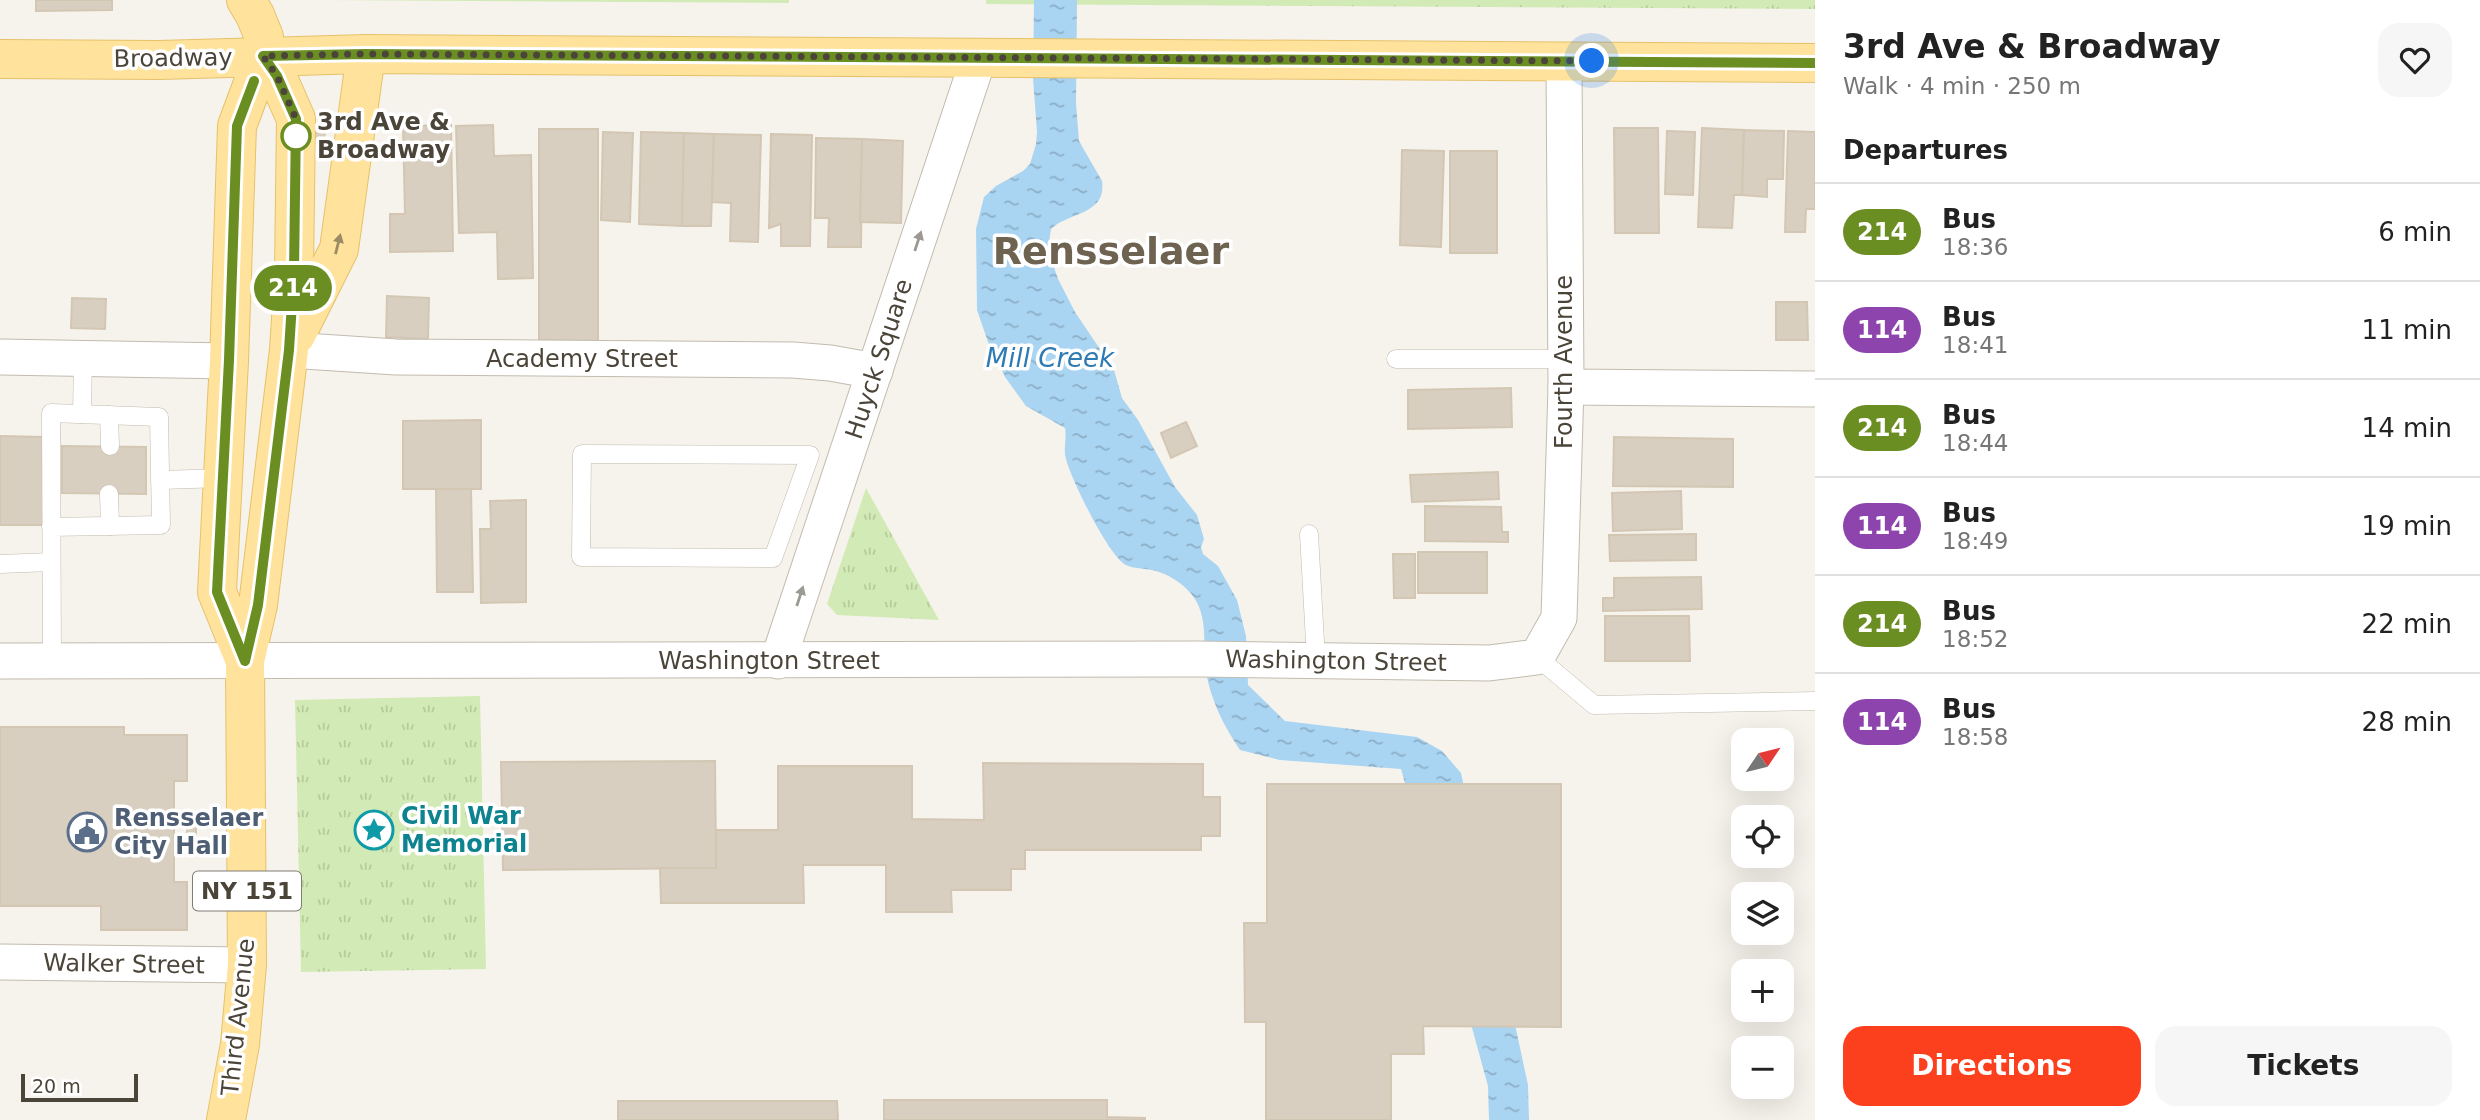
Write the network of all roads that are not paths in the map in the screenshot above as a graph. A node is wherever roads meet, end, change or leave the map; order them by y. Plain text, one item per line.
1 (246, 0) edge
2 (366, 54) junction
3 (263, 56) junction
4 (985, 57) junction
5 (0, 58) edge
6 (1564, 61) junction
7 (1815, 63) edge
8 (289, 350) junction
9 (0, 357) edge
10 (83, 358) junction
11 (1395, 359) dead end
12 (229, 360) junction
13 (875, 371) junction
14 (1566, 373) junction
15 (1815, 389) edge
16 (82, 414) junction
17 (109, 415) junction
18 (110, 446) dead end
19 (223, 478) junction
20 (160, 481) junction
21 (109, 494) dead end
22 (808, 512) junction
23 (110, 526) junction
24 (51, 527) junction
25 (1309, 534) dead end
26 (51, 562) junction
27 (0, 564) edge
28 (1537, 657) junction
29 (1316, 660) junction
30 (0, 661) edge
31 (52, 661) junction
32 (245, 661) junction
33 (778, 661) junction
34 (1815, 701) edge
35 (0, 962) edge
36 (247, 965) junction
37 (226, 1120) edge

1 - 3 main road
2 - 3 main road, Broadway
2 - 4 main road, Broadway
8 -> 2 main road
3 - 5 main road, Broadway
3 - 8 main road, Third Avenue / NY 151
3 - 12 main road, Third Avenue / NY 151
4 - 6 main road, Broadway
13 -> 4 street, Huyck Square
6 - 7 main road, Broadway
6 - 14 street, Fourth Avenue
8 - 13 street, Academy Street
8 - 32 main road, Third Avenue / NY 151
9 - 10 street
10 - 12 street
10 - 16 lane
11 - 14 lane
12 - 19 main road, Third Avenue / NY 151
13 - 22 street, Huyck Square
14 - 15 street
14 - 28 street, Fourth Avenue
16 - 17 lane
16 - 24 lane
17 - 18 lane
17 - 20 lane
19 - 20 lane
19 - 32 main road, Third Avenue / NY 151
20 - 23 lane
21 - 23 lane
22 - 22 lane
33 -> 22 street, Huyck Square
23 - 24 lane
24 - 26 lane
25 - 29 lane
26 - 27 lane
26 - 31 lane
28 - 29 street, Washington Street
28 - 34 lane
29 - 33 street, Washington Street
30 - 31 street, Washington Street
31 - 32 street, Washington Street
32 - 33 street, Washington Street
32 - 36 main road, Third Avenue / NY 151
35 - 36 street, Walker Street
36 - 37 main road, Third Avenue / NY 151

